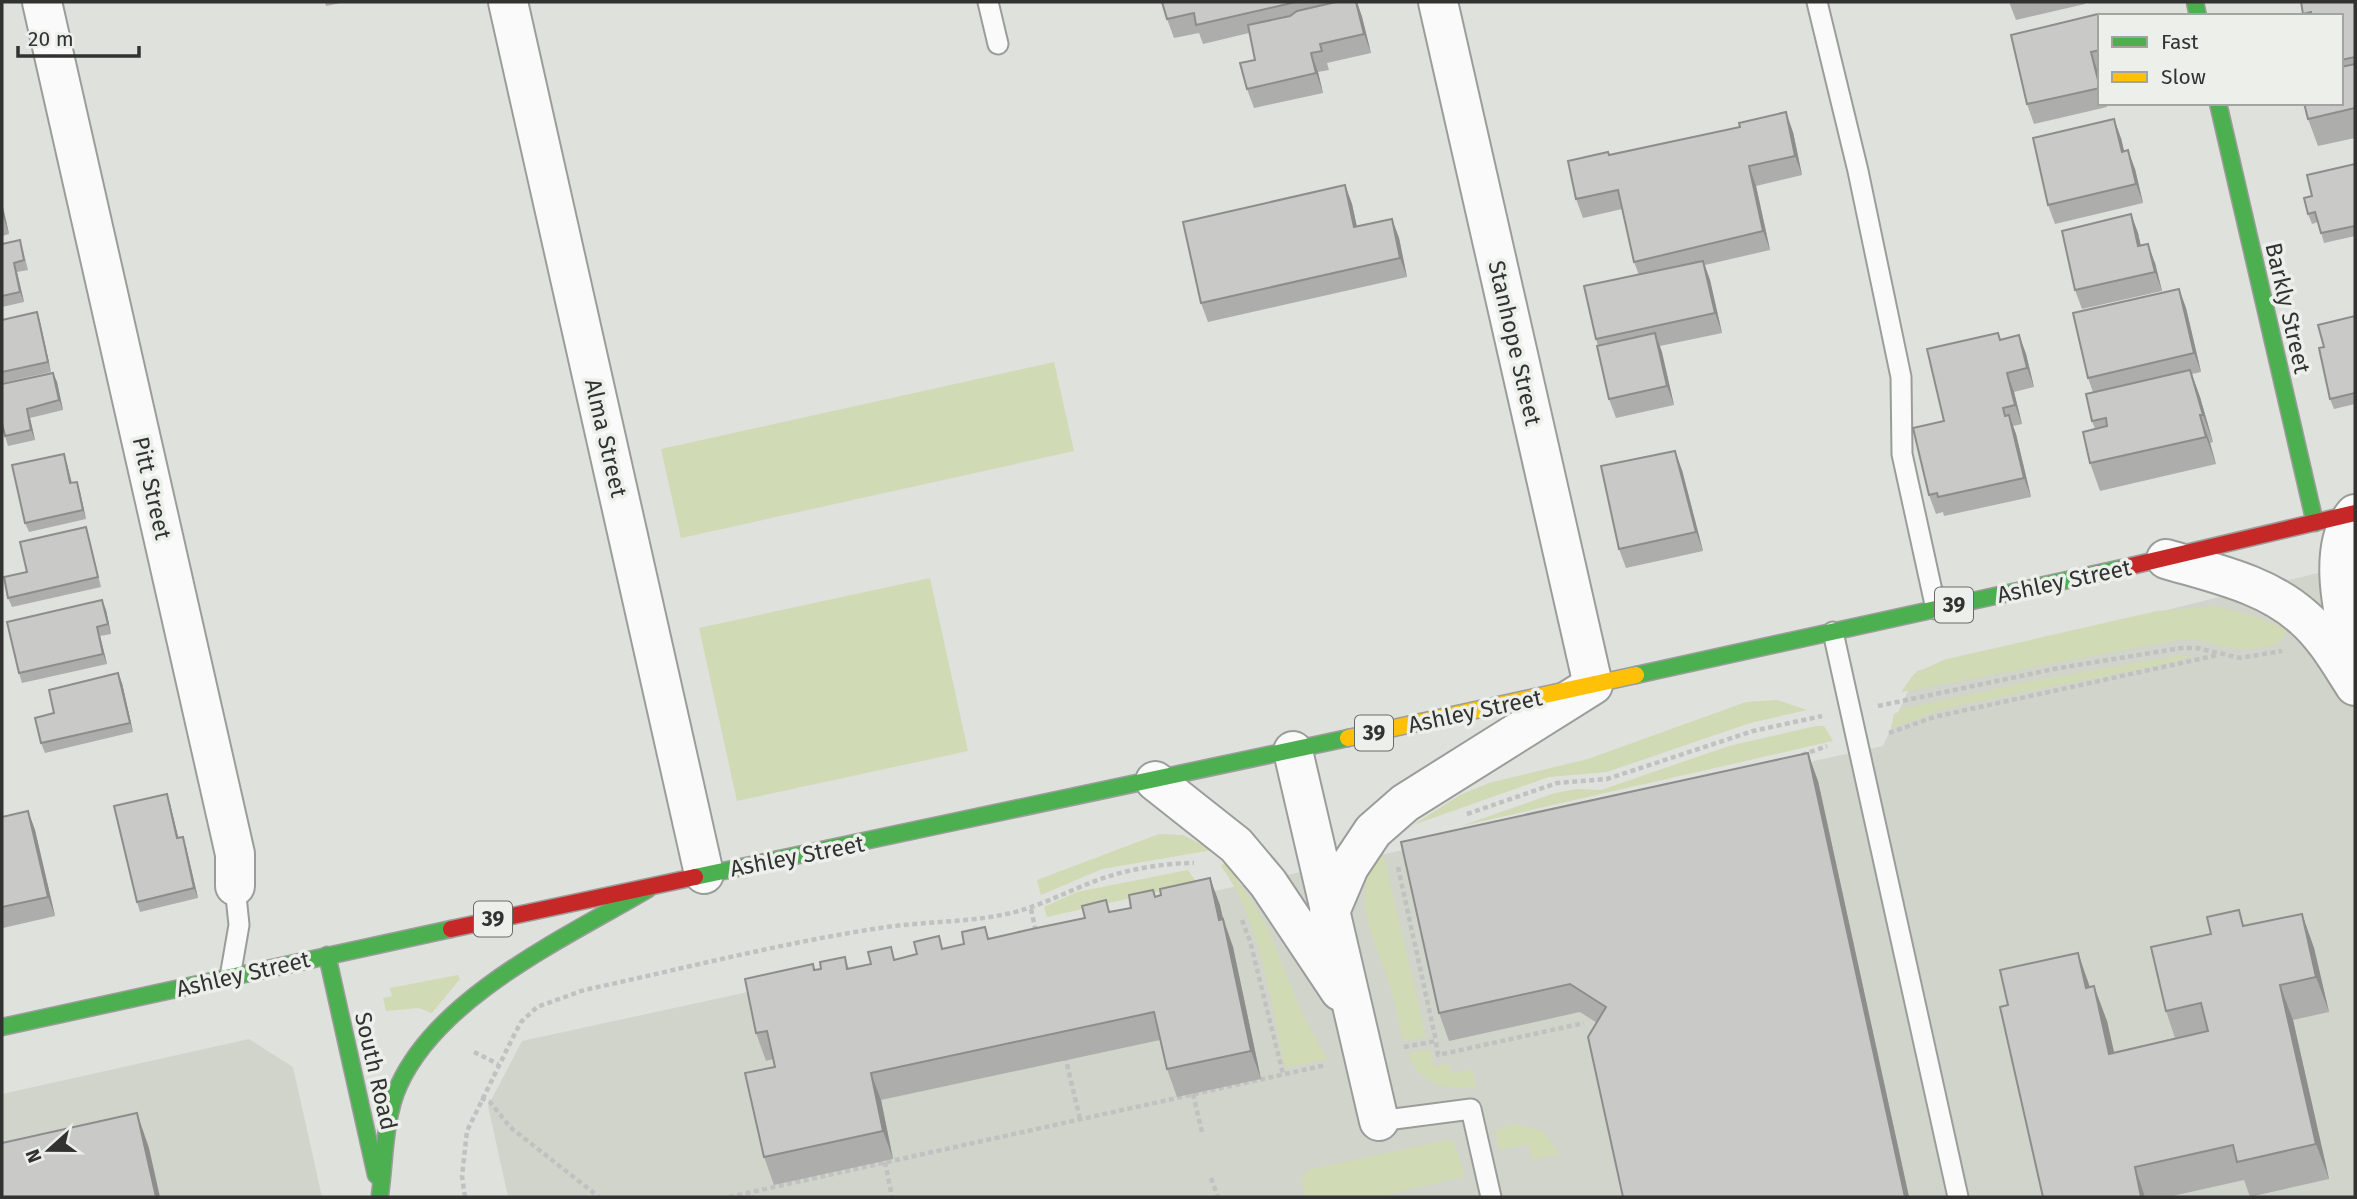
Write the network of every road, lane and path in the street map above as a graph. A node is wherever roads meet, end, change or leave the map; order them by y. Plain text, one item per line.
1 (42, 2) edge
2 (508, 2) edge
3 (988, 2) edge
4 (1438, 2) edge
5 (1818, 2) edge
6 (998, 44) dead end
7 (2219, 105) edge
8 (2345, 527) edge
9 (2166, 559) junction
10 (1936, 609) junction
11 (1833, 632) junction
12 (2290, 648) dead end
13 (2219, 654) junction
14 (2355, 670) edge
15 (1592, 685) junction
16 (2355, 686) edge
17 (1896, 702) dead end
18 (1815, 717) dead end
19 (1889, 733) dead end
20 (1834, 745) dead end
21 (1293, 751) junction
22 (1797, 756) edge
23 (1155, 781) junction
24 (1462, 816) dead end
25 (1396, 860) dead end
26 (1200, 865) dead end
27 (704, 874) junction
28 (658, 883) junction
29 (235, 886) joint
30 (1031, 908) junction
31 (1329, 914) junction
32 (1240, 915) dead end
33 (1037, 936) edge
34 (327, 955) junction
35 (230, 977) junction
36 (1356, 1016) junction
37 (1584, 1023) edge
38 (2, 1027) edge
39 (1436, 1041) junction
40 (1063, 1047) edge
41 (1404, 1048) dead end
42 (1331, 1064) dead end
43 (1283, 1074) junction
44 (1193, 1094) junction
45 (481, 1098) junction
46 (1080, 1119) junction
47 (1380, 1121) joint
48 (1202, 1132) dead end
49 (885, 1162) junction
50 (1212, 1178) dead end
51 (381, 1196) edge
52 (465, 1197) edge
53 (599, 1197) edge
54 (729, 1197) edge
55 (892, 1197) edge
56 (1218, 1197) edge
57 (1491, 1197) edge
58 (1958, 1197) edge

1 - 29 street, Pitt Street
2 - 27 street, Alma Street
3 - 6 lane
4 - 15 street, Stanhope Street
5 - 10 lane
7 - 8 main road, Barkly Street
8 - 9 main road, Ashley Street / 39
8 - 14 street
9 - 10 main road, Ashley Street / 39
9 - 16 street, Ashley Street
10 - 11 main road, Ashley Street / 39
11 - 15 main road, Ashley Street / 39
11 - 58 lane
12 - 13 path
13 - 17 path
13 - 19 path
15 - 21 main road, Ashley Street / 39
15 - 31 street, Ashley Street
18 - 24 path
20 - 22 path
21 - 23 main road, Ashley Street / 39
21 - 31 street
23 - 27 main road, Ashley Street / 39
23 - 36 street
25 - 39 path
26 - 30 path
27 - 28 main road, Ashley Street / 39
28 - 34 main road, Ashley Street / 39
28 - 51 main road
29 - 35 lane, Pitt Street
30 - 33 path
30 - 45 path
31 - 36 street
32 - 43 path
34 - 35 main road, Ashley Street / 39
34 - 51 main road, South Road
35 - 38 main road, Ashley Street / 39
36 - 47 street
37 - 39 path
39 - 41 path
40 - 46 path
42 - 43 path
43 - 44 path
44 - 46 path
44 - 48 path
45 - 52 path
45 - 53 path
46 - 49 path
47 - 57 lane
49 - 54 path
49 - 55 path
50 - 56 path

